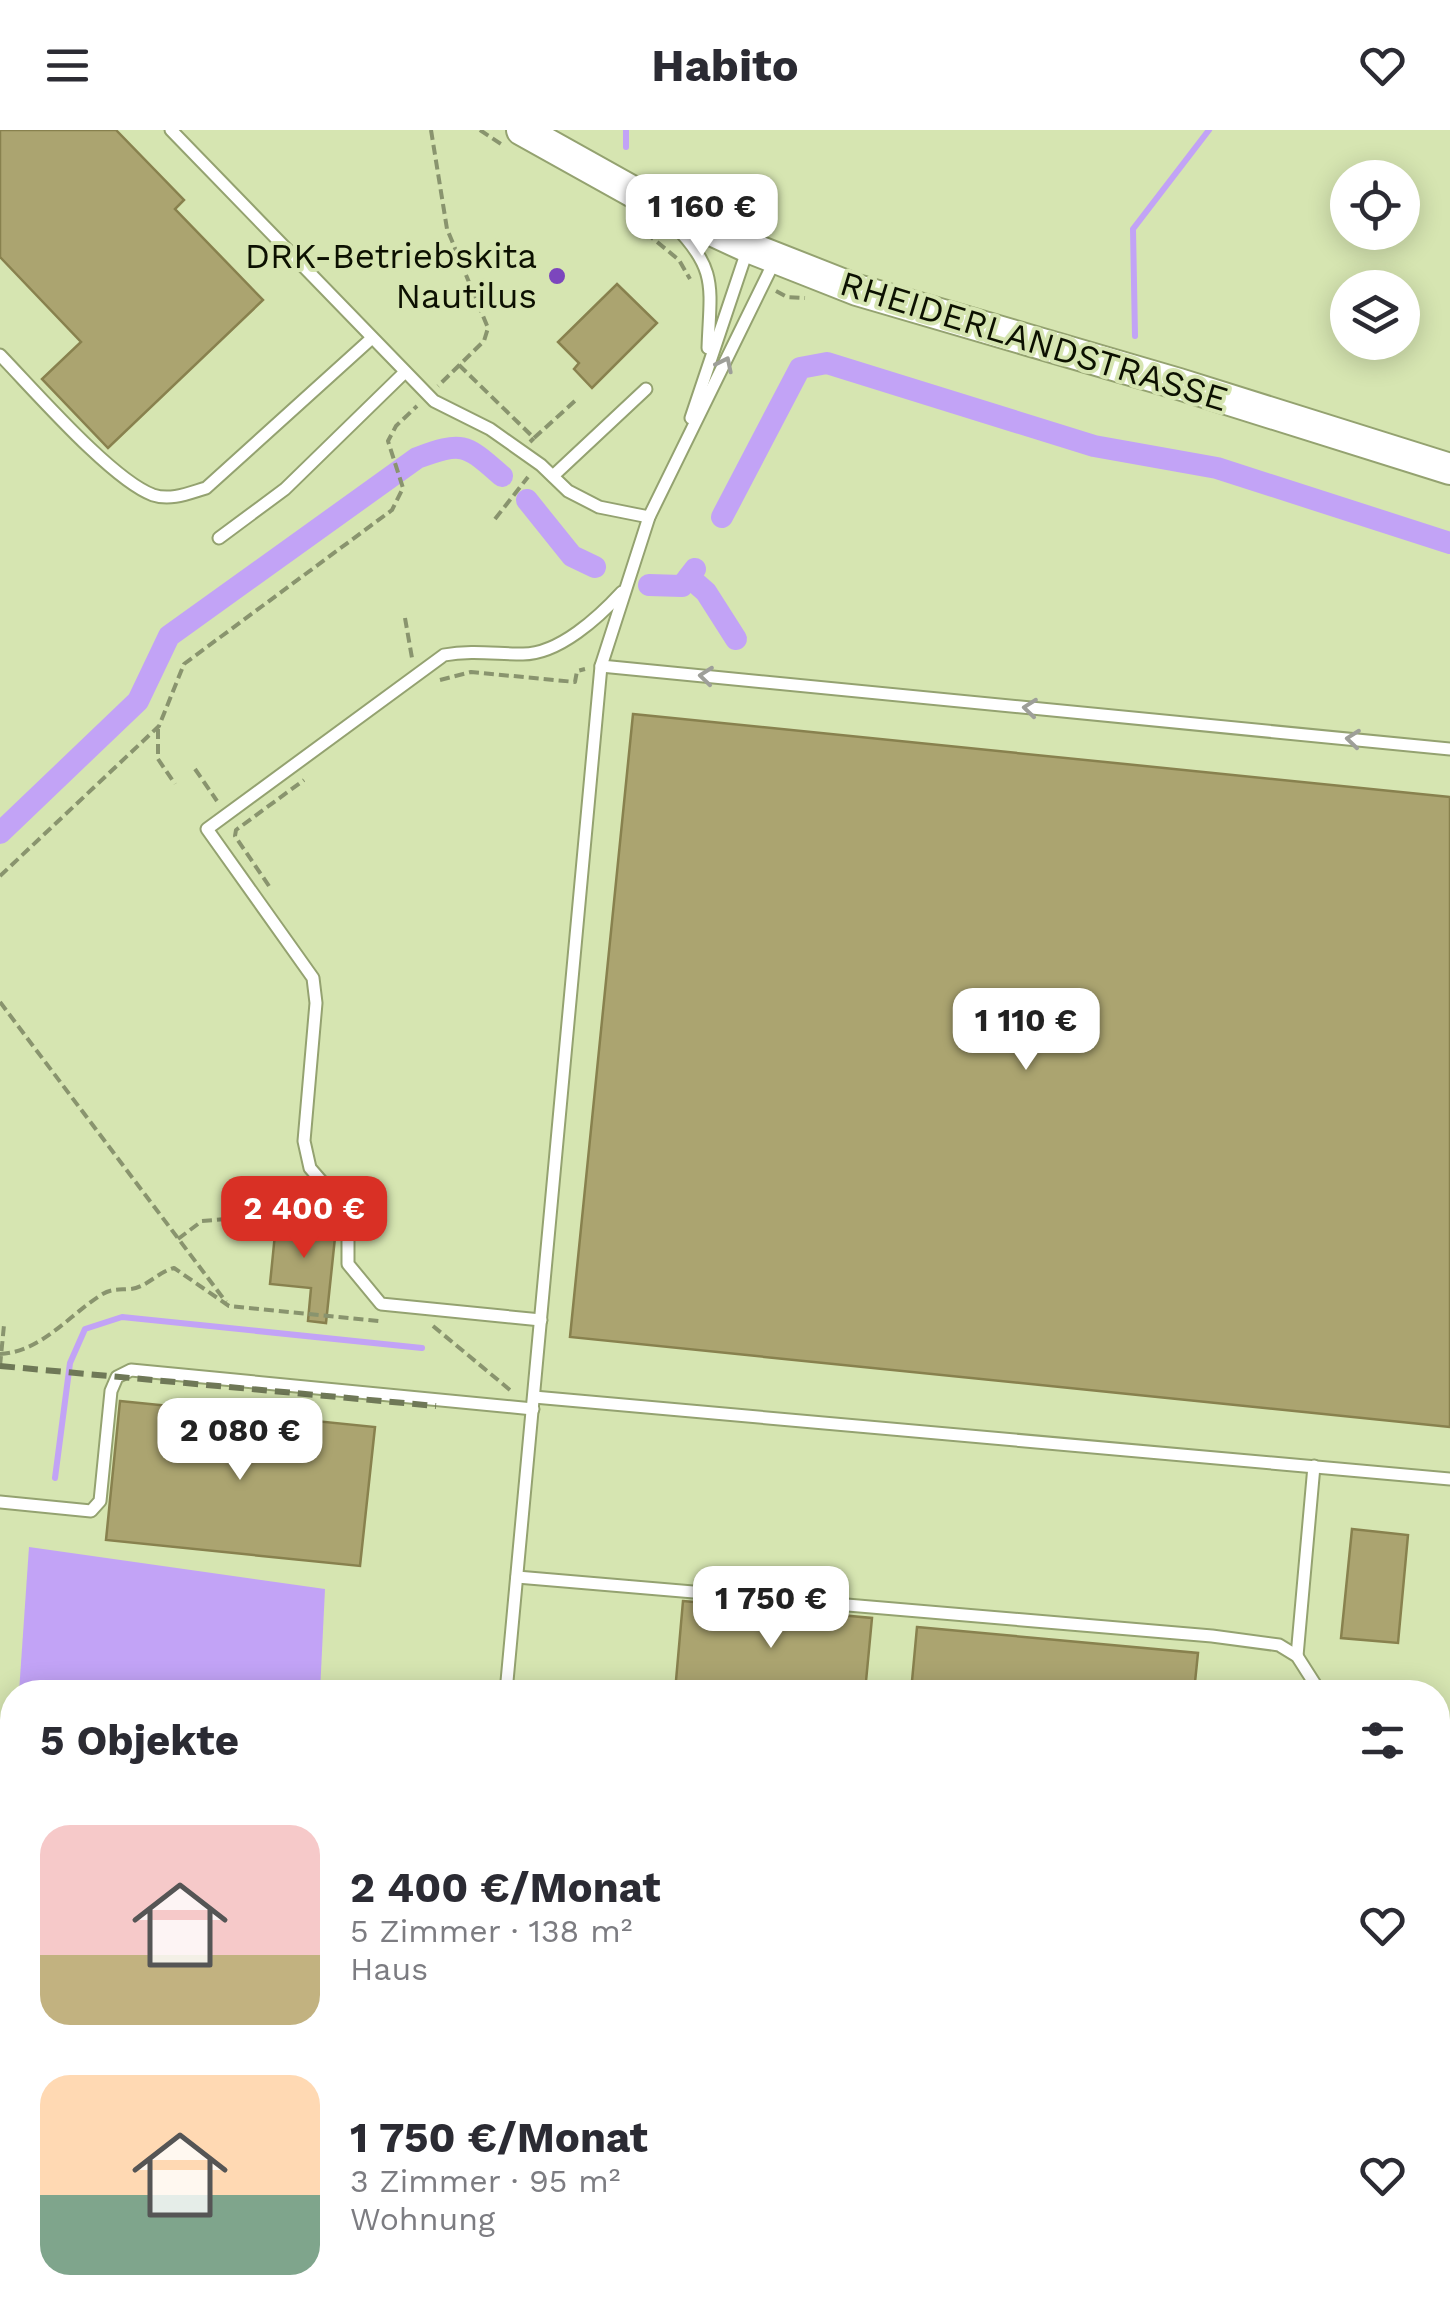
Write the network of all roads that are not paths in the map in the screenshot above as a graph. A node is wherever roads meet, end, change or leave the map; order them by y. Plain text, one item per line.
1 (171, 130) edge
2 (516, 140) edge
3 (653, 203) junction
4 (762, 252) junction
5 (372, 338) junction
6 (0, 355) edge
7 (708, 363) junction
8 (405, 372) junction
9 (646, 389) dead end
10 (682, 451) junction
11 (1450, 469) edge
12 (553, 476) junction
13 (649, 517) junction
14 (219, 538) dead end
15 (625, 589) junction
16 (602, 666) junction
17 (1450, 749) edge
18 (541, 1320) junction
19 (534, 1403) junction
20 (1314, 1466) junction
21 (1450, 1478) edge
22 (0, 1502) edge
23 (517, 1577) junction
24 (1297, 1656) junction
25 (507, 1680) edge
26 (1312, 1680) edge

1 - 5 lane
2 - 3 main road, RHEIDERLANDSTRASSE
3 - 4 main road, RHEIDERLANDSTRASSE
3 - 7 lane
4 - 7 lane
10 -> 4 lane
4 - 11 main road, RHEIDERLANDSTRASSE
5 - 6 lane
5 - 8 lane
7 - 10 lane
8 - 12 lane
8 - 14 lane
9 - 12 lane
10 - 13 lane
12 - 13 lane
13 - 15 lane
15 - 16 lane
15 - 18 lane
17 -> 16 lane
16 - 18 lane
18 - 19 lane
19 - 20 lane
19 - 22 lane
19 - 23 lane
20 - 21 lane
20 - 24 lane
23 - 24 lane
23 - 25 lane
24 - 26 lane

